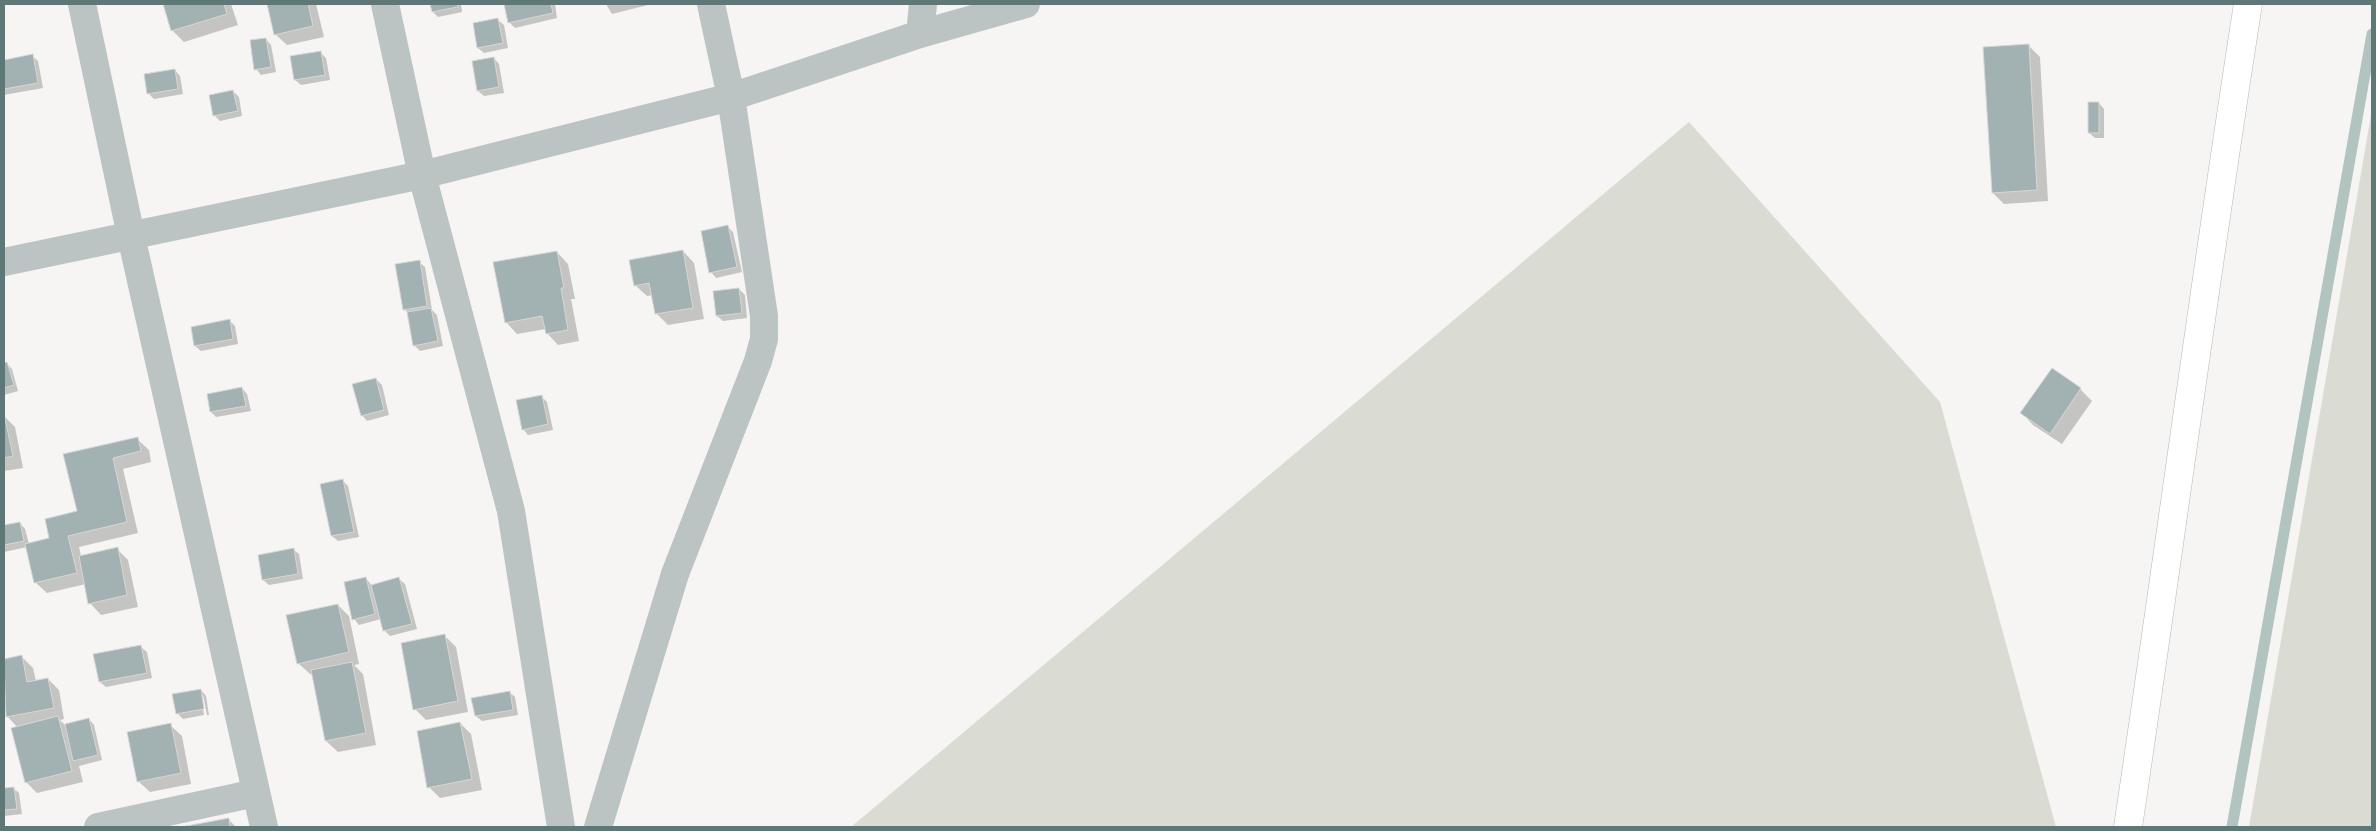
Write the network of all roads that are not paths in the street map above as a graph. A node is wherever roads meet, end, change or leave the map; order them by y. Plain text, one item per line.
1 (82, 4) edge
2 (386, 4) edge
3 (711, 4) edge
4 (923, 4) edge
5 (1026, 4) edge
6 (2248, 4) edge
7 (920, 34) junction
8 (732, 97) junction
9 (422, 175) junction
10 (131, 236) junction
11 (4, 262) edge
12 (256, 793) junction
13 (98, 827) edge
14 (264, 827) edge
15 (561, 827) edge
16 (598, 827) edge
17 (2128, 827) edge

1 - 10 street
2 - 9 street
3 - 8 street
4 - 7 street
5 - 7 street
6 - 17 main road
7 - 8 street
8 - 9 street
8 - 16 street
9 - 10 street
9 - 15 street
10 - 11 street
10 - 12 street
12 - 13 street
12 - 14 street

